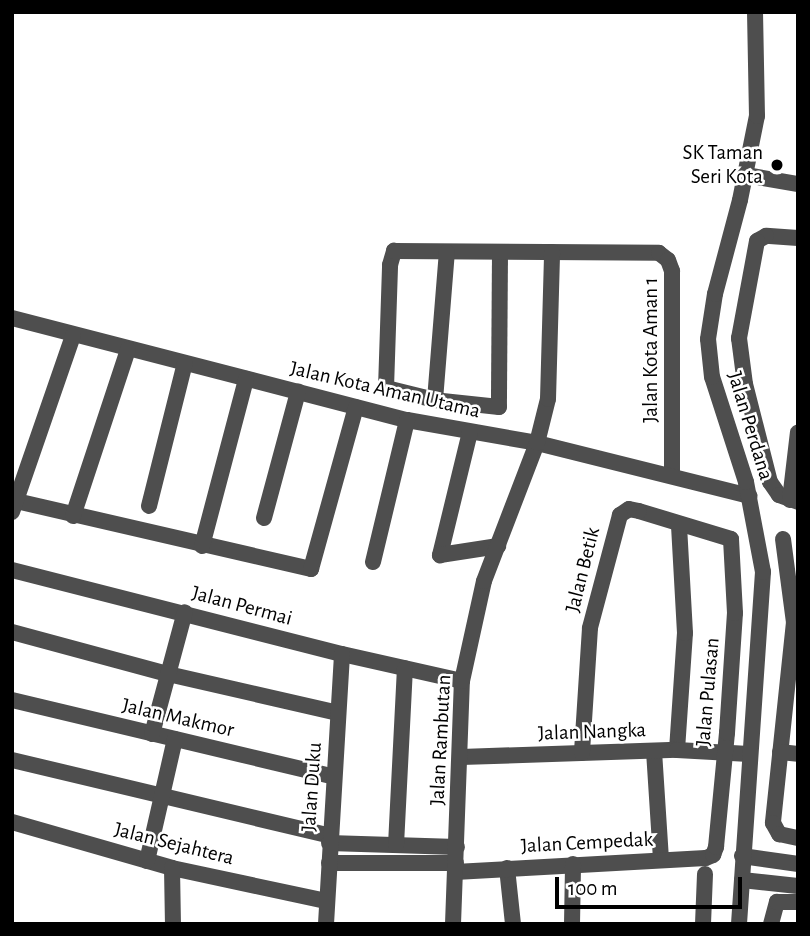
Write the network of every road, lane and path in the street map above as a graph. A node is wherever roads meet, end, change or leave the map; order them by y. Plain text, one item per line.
1 (755, 12) edge
2 (746, 175) junction
3 (798, 184) edge
4 (798, 238) edge
5 (447, 252) junction
6 (500, 252) junction
7 (552, 252) junction
8 (14, 324) edge
9 (72, 337) junction
10 (128, 350) junction
11 (185, 363) junction
12 (246, 379) junction
13 (298, 392) junction
14 (435, 400) junction
15 (356, 407) junction
16 (407, 420) junction
17 (470, 432) junction
18 (798, 432) edge
19 (537, 443) junction
20 (672, 476) junction
21 (749, 496) junction
22 (794, 501) edge
23 (13, 504) edge
24 (149, 506) dead end
25 (73, 516) junction
26 (264, 518) dead end
27 (679, 524) junction
28 (790, 539) edge
29 (732, 540) joint
30 (760, 541) junction
31 (202, 546) junction
32 (498, 546) junction
33 (373, 562) dead end
34 (12, 570) edge
35 (185, 612) junction
36 (12, 632) edge
37 (342, 654) junction
38 (405, 668) junction
39 (168, 674) junction
40 (462, 681) junction
41 (12, 700) edge
42 (338, 713) junction
43 (152, 734) junction
44 (175, 739) junction
45 (677, 750) junction
46 (654, 751) junction
47 (724, 751) junction
48 (780, 752) junction
49 (582, 753) junction
50 (749, 754) junction
51 (798, 754) edge
52 (461, 757) junction
53 (12, 760) edge
54 (334, 777) junction
55 (162, 798) junction
56 (12, 822) edge
57 (798, 838) edge
58 (329, 840) junction
59 (396, 845) junction
60 (716, 848) joint
61 (742, 856) junction
62 (661, 860) junction
63 (148, 861) junction
64 (456, 861) junction
65 (328, 863) junction
66 (573, 864) junction
67 (798, 864) edge
68 (172, 868) junction
69 (507, 868) junction
70 (705, 874) dead end
71 (742, 880) junction
72 (798, 886) edge
73 (326, 901) junction
74 (798, 902) edge
75 (173, 924) edge
76 (326, 924) edge
77 (453, 924) edge
78 (513, 924) edge
79 (572, 924) edge
80 (703, 924) edge
81 (739, 924) edge
82 (771, 924) edge

1 - 2 street, Jalan Perdana
2 - 3 street
2 - 21 street, Jalan Perdana
4 - 22 street
5 - 6 street
5 - 14 street
5 - 14 street
6 - 7 street
6 - 14 street
7 - 19 street, Jalan Rambutan
7 - 20 street, Jalan Kota Aman 1
8 - 9 street, Jalan Kota Aman Utama
9 - 10 street, Jalan Kota Aman Utama
9 - 23 street
10 - 11 street, Jalan Kota Aman Utama
10 - 25 street
11 - 12 street, Jalan Kota Aman Utama
11 - 24 street
12 - 13 street, Jalan Kota Aman Utama
12 - 31 street
13 - 15 street, Jalan Kota Aman Utama
13 - 26 street
15 - 16 street, Jalan Kota Aman Utama
15 - 31 street
16 - 17 street, Jalan Kota Aman Utama
16 - 33 street
17 - 19 street, Jalan Kota Aman Utama
17 - 32 street
18 - 22 street
19 - 20 street, Jalan Kota Aman Utama
19 - 32 street, Jalan Rambutan
20 - 21 street, Jalan Kota Aman Utama
21 - 30 street, Jalan Perdana
23 - 25 street
25 - 31 street
27 - 29 street, Jalan Betik
27 - 45 street
27 - 49 street, Jalan Betik
28 - 30 street
28 - 48 street
29 - 47 street, Jalan Pulasan
30 - 50 street, Jalan Perdana
32 - 40 street, Jalan Rambutan
34 - 35 street, Jalan Permai
35 - 37 street, Jalan Permai
35 - 39 street
36 - 39 street
37 - 38 street, Jalan Permai
37 - 42 street, Jalan Duku
38 - 40 street, Jalan Permai
38 - 59 street
39 - 42 street
39 - 43 street
40 - 52 street, Jalan Rambutan
41 - 43 street, Jalan Makmor
42 - 54 street, Jalan Duku
43 - 44 street, Jalan Makmor
44 - 54 street, Jalan Makmor
44 - 55 street
45 - 46 street, Jalan Nangka
45 - 47 street, Jalan Nangka
46 - 49 street, Jalan Nangka
46 - 62 street
47 - 50 street, Jalan Nangka
47 - 60 street, Jalan Pulasan
48 - 51 street
48 - 57 street
49 - 52 street, Jalan Nangka
50 - 61 street, Jalan Perdana
52 - 64 street, Jalan Rambutan
53 - 55 street
54 - 58 street, Jalan Duku
55 - 58 street
55 - 63 street
56 - 63 street, Jalan Sejahtera
58 - 59 street
58 - 65 street, Jalan Duku
59 - 64 street
60 - 62 street, Jalan Cempedak
61 - 67 street
61 - 71 street, Jalan Perdana
62 - 66 street, Jalan Cempedak
63 - 68 street, Jalan Sejahtera
64 - 65 street
64 - 69 street, Jalan Cempedak
64 - 77 street, Jalan Rambutan
65 - 73 street, Jalan Duku
66 - 69 street, Jalan Cempedak
66 - 79 street
68 - 73 street, Jalan Sejahtera
68 - 75 street
69 - 78 street
70 - 80 street
71 - 72 street
71 - 81 street, Jalan Perdana
73 - 76 street, Jalan Duku
74 - 82 street

